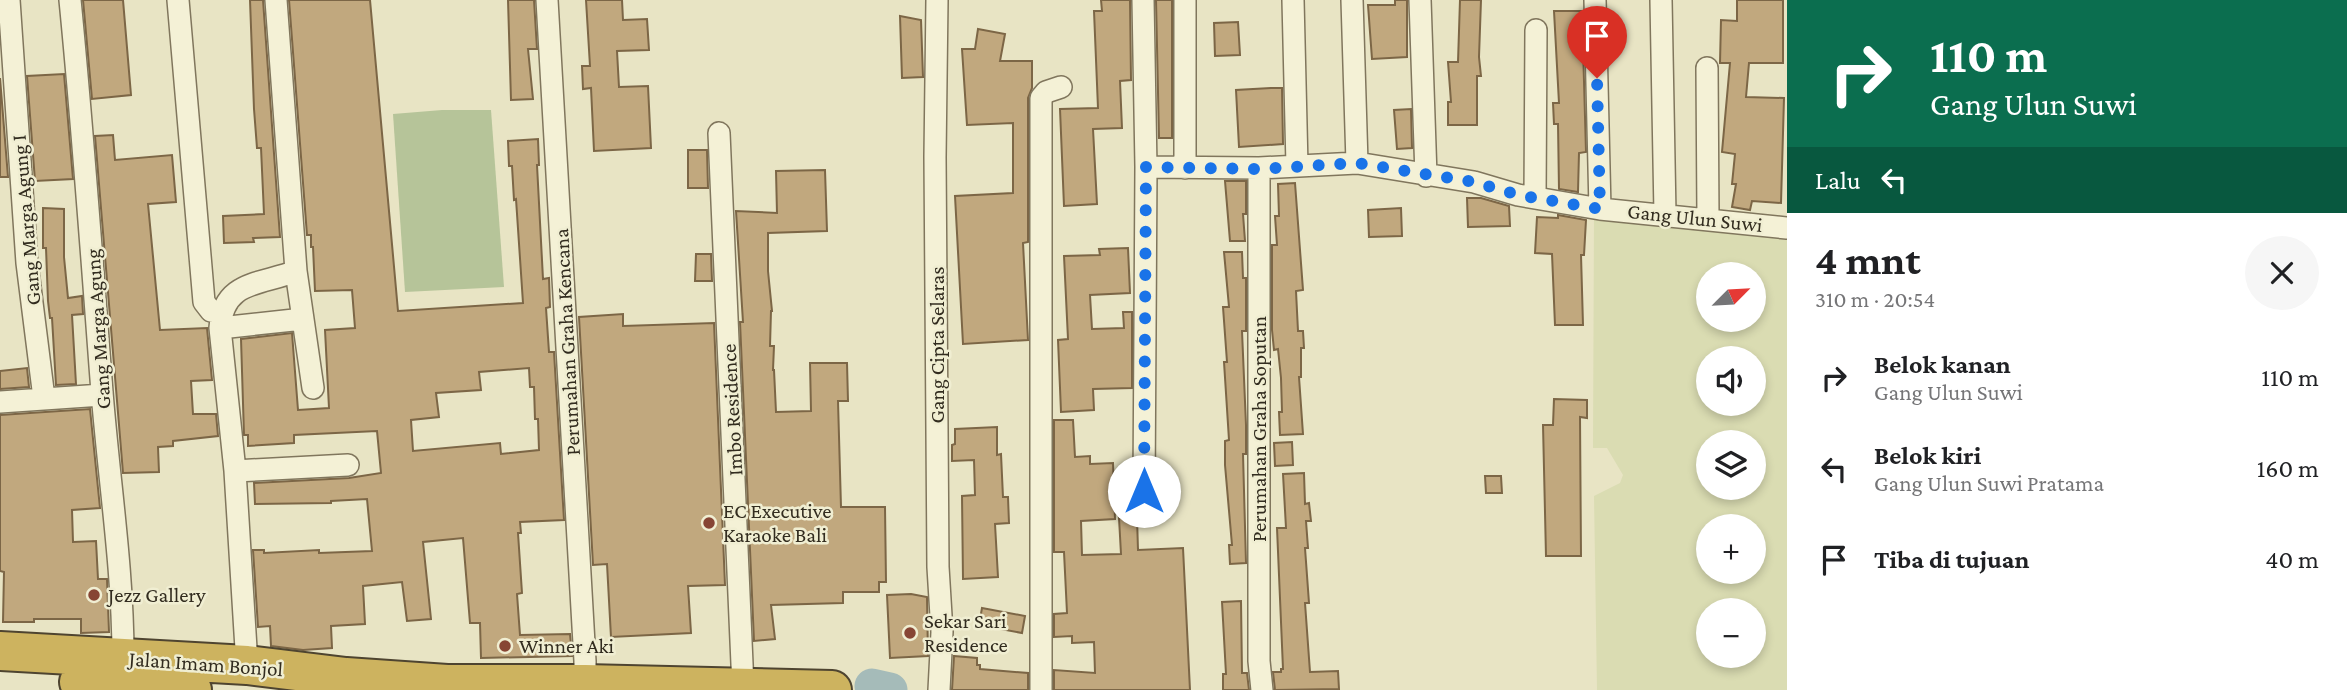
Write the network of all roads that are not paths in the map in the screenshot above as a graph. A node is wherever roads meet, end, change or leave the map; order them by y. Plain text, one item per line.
1 (9, 0) edge
2 (70, 0) edge
3 (178, 0) edge
4 (276, 0) edge
5 (547, 0) edge
6 (937, 0) edge
7 (1143, 0) edge
8 (1185, 0) edge
9 (1293, 0) edge
10 (1352, 0) edge
11 (1420, 0) edge
12 (1595, 0) edge
13 (1661, 0) edge
14 (1536, 30) dead end
15 (1707, 68) dead end
16 (1061, 87) dead end
17 (719, 133) dead end
18 (1357, 163) junction
19 (1297, 166) junction
20 (1146, 167) junction
21 (1185, 168) junction
22 (1259, 169) junction
23 (1426, 176) junction
24 (1535, 198) junction
25 (1600, 209) junction
26 (1665, 214) junction
27 (1707, 219) junction
28 (1787, 228) edge
29 (296, 271) junction
30 (303, 319) junction
31 (221, 320) junction
32 (313, 388) dead end
33 (102, 395) junction
34 (44, 398) junction
35 (0, 402) edge
36 (348, 465) dead end
37 (234, 471) junction
38 (1144, 491) dead end
39 (0, 651) edge
40 (123, 657) junction
41 (247, 665) junction
42 (0, 677) edge
43 (346, 683) edge
44 (585, 684) junction
45 (743, 687) junction
46 (192, 690) edge
47 (832, 690) edge
48 (939, 690) edge
49 (1041, 690) edge
50 (1262, 690) edge

1 - 34 street, Gang Marga Agung I
2 - 33 street, Gang Marga Agung
3 - 31 street
4 - 29 street
5 - 44 street, Perumahan Graha Kencana
6 - 48 street, Gang Cipta Selaras
7 - 20 street
8 - 21 street
9 - 19 street
10 - 18 street
11 - 23 street
12 - 25 street
13 - 26 street
14 - 24 street
15 - 27 street
16 - 49 street
17 - 45 street, Imbo Residence
18 - 19 street, Gang Ulun Suwi
18 - 23 street, Gang Ulun Suwi
19 - 22 street, Gang Ulun Suwi
20 - 21 street, Gang Ulun Suwi
20 - 38 street
21 - 22 street, Gang Ulun Suwi
22 - 50 street, Perumahan Graha Soputan
23 - 24 street, Gang Ulun Suwi
24 - 25 street, Gang Ulun Suwi
25 - 26 street, Gang Ulun Suwi
26 - 27 street, Gang Ulun Suwi
27 - 28 street, Gang Ulun Suwi
29 - 30 street
29 - 31 street
30 - 31 street
30 - 32 street
31 - 37 street
33 - 34 street
33 - 40 street, Gang Marga Agung
34 - 35 street
36 - 37 street
37 - 41 street
39 - 40 highway, Jalan Imam Bonjol
40 - 41 highway, Jalan Imam Bonjol
41 - 43 highway, Jalan Imam Bonjol
42 - 46 highway, Jalan Imam Bonjol
43 - 44 highway, Jalan Imam Bonjol
44 - 45 highway, Jalan Imam Bonjol
45 - 47 highway, Jalan Imam Bonjol

